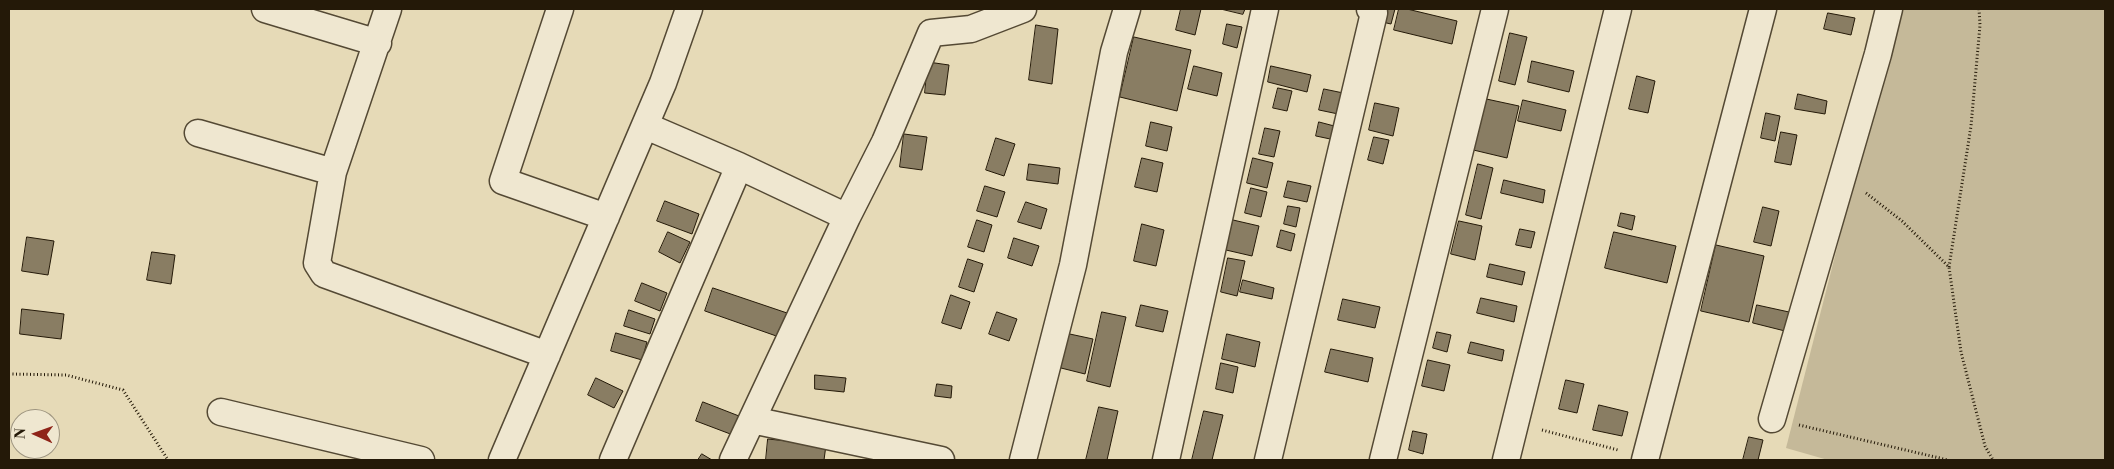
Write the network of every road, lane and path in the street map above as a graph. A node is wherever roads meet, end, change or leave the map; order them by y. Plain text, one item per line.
1 (265, 9) edge
2 (388, 9) edge
3 (560, 9) edge
4 (689, 9) edge
5 (1023, 9) edge
6 (1127, 9) edge
7 (1265, 9) edge
8 (1495, 9) edge
9 (1618, 9) edge
10 (1763, 9) edge
11 (1889, 9) edge
12 (1979, 9) edge
13 (1373, 10) edge
14 (378, 43) junction
15 (646, 126) junction
16 (198, 133) dead end
17 (739, 166) junction
18 (1846, 167) junction
19 (333, 172) junction
20 (606, 217) junction
21 (847, 218) junction
22 (1949, 267) junction
23 (547, 355) junction
24 (9, 374) edge
25 (221, 412) dead end
26 (1772, 419) joint
27 (752, 420) junction
28 (1515, 424) junction
29 (1645, 458) edge
30 (168, 460) edge
31 (421, 460) edge
32 (502, 460) edge
33 (613, 460) edge
34 (733, 460) edge
35 (941, 460) edge
36 (1023, 460) edge
37 (1166, 460) edge
38 (1268, 460) edge
39 (1383, 460) edge
40 (1506, 460) edge
41 (1948, 460) edge
42 (1993, 460) edge

1 - 14 street
2 - 14 street
3 - 20 street
4 - 15 street
5 - 21 street
6 - 36 street
7 - 37 street
8 - 39 street
9 - 28 street
10 - 29 street
11 - 18 street
12 - 22 path
13 - 38 street
14 - 19 street
15 - 17 street
15 - 20 street
16 - 19 street
17 - 21 street
17 - 33 street
18 - 22 path
18 - 26 street
19 - 23 street
20 - 23 street
21 - 27 street
22 - 42 path
23 - 32 street
24 - 30 path
25 - 31 street
26 - 41 path
27 - 34 street
27 - 35 street
28 - 29 path
28 - 40 street

